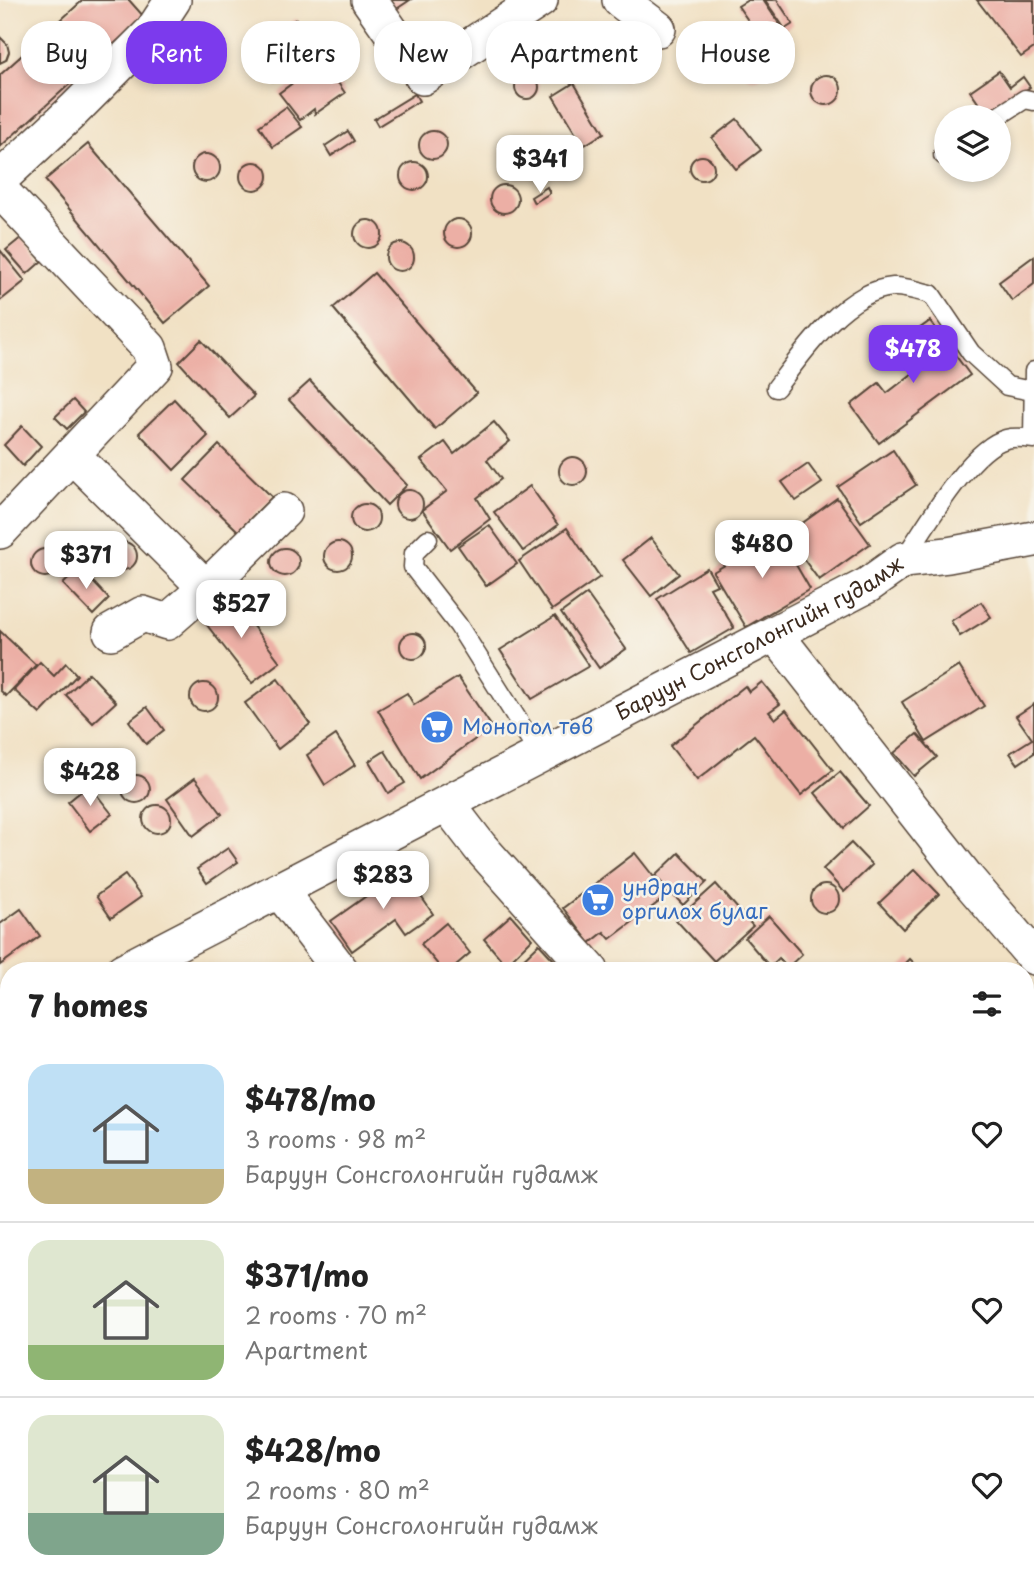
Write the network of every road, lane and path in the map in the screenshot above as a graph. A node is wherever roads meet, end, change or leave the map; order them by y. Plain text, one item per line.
1 (173, 0) edge
2 (369, 0) edge
3 (540, 0) edge
4 (620, 0) edge
5 (648, 21) edge
6 (1034, 101) edge
7 (1011, 108) edge
8 (0, 179) edge
9 (0, 190) edge
10 (1034, 371) edge
11 (776, 388) dead end
12 (1032, 391) junction
13 (1033, 438) edge
14 (72, 455) junction
15 (284, 511) dead end
16 (0, 531) edge
17 (428, 539) dead end
18 (1034, 539) edge
19 (903, 560) junction
20 (205, 588) junction
21 (111, 632) dead end
22 (775, 634) junction
23 (540, 755) junction
24 (447, 804) junction
25 (280, 891) junction
26 (1034, 957) edge
27 (141, 962) edge
28 (334, 962) edge
29 (583, 962) edge

1 - 8 street
2 - 3 street
4 - 5 street
6 - 7 lane
9 - 14 street
10 - 12 lane
11 - 12 lane
12 - 13 lane
13 - 19 lane
14 - 16 street
14 - 20 street
15 - 20 street
17 - 23 lane
18 - 19 street, Баруун Сонсголонгийн гудамж
19 - 22 street, Баруун Сонсголонгийн гудамж
20 - 21 street
22 - 23 street, Баруун Сонсголонгийн гудамж
22 - 26 street
23 - 24 street, Баруун Сонсголонгийн гудамж
24 - 25 street, Баруун Сонсголонгийн гудамж
24 - 29 street
25 - 27 street, Баруун Сонсголонгийн гудамж
25 - 28 street

